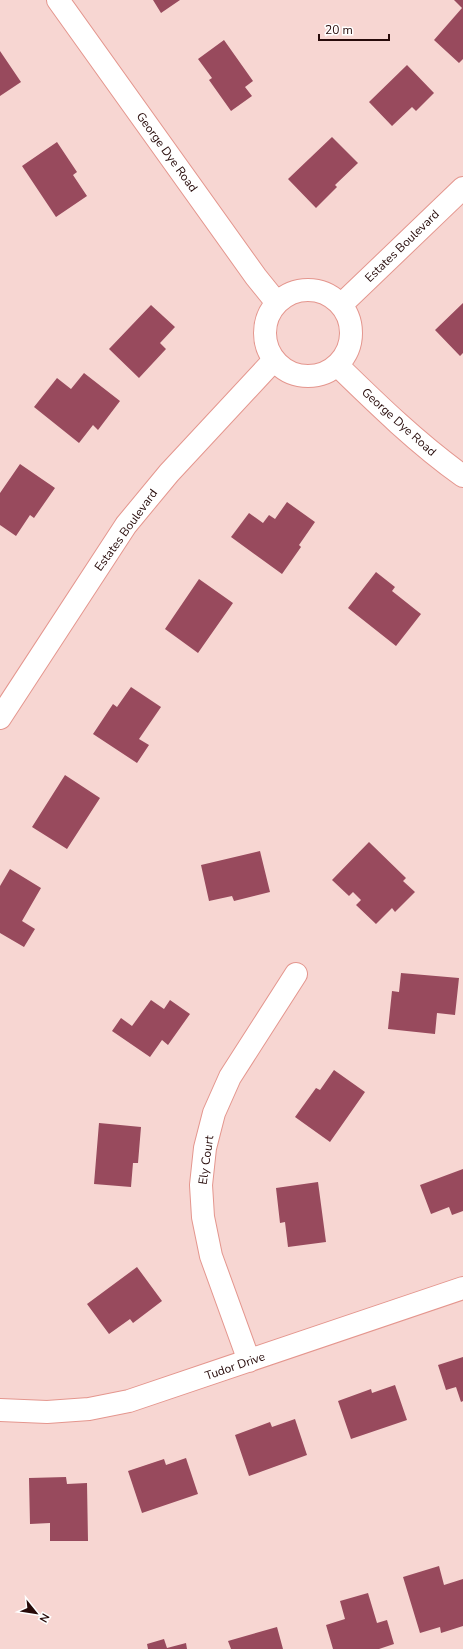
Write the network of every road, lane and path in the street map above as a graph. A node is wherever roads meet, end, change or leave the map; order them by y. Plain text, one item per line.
1 (58, 0) edge
2 (463, 188) edge
3 (277, 303) junction
4 (342, 304) junction
5 (274, 360) junction
6 (337, 365) junction
7 (463, 476) edge
8 (0, 718) edge
9 (296, 974) dead end
10 (463, 1288) edge
11 (248, 1361) junction
12 (0, 1410) edge

1 - 3 street, George Dye Road
2 - 4 street, Estates Boulevard
3 - 4 street
3 - 5 street
4 - 6 street
5 - 6 street
5 - 8 street, Estates Boulevard
6 - 7 street, George Dye Road
9 - 11 street, Ely Court
10 - 11 street, Tudor Drive
11 - 12 street, Tudor Drive

